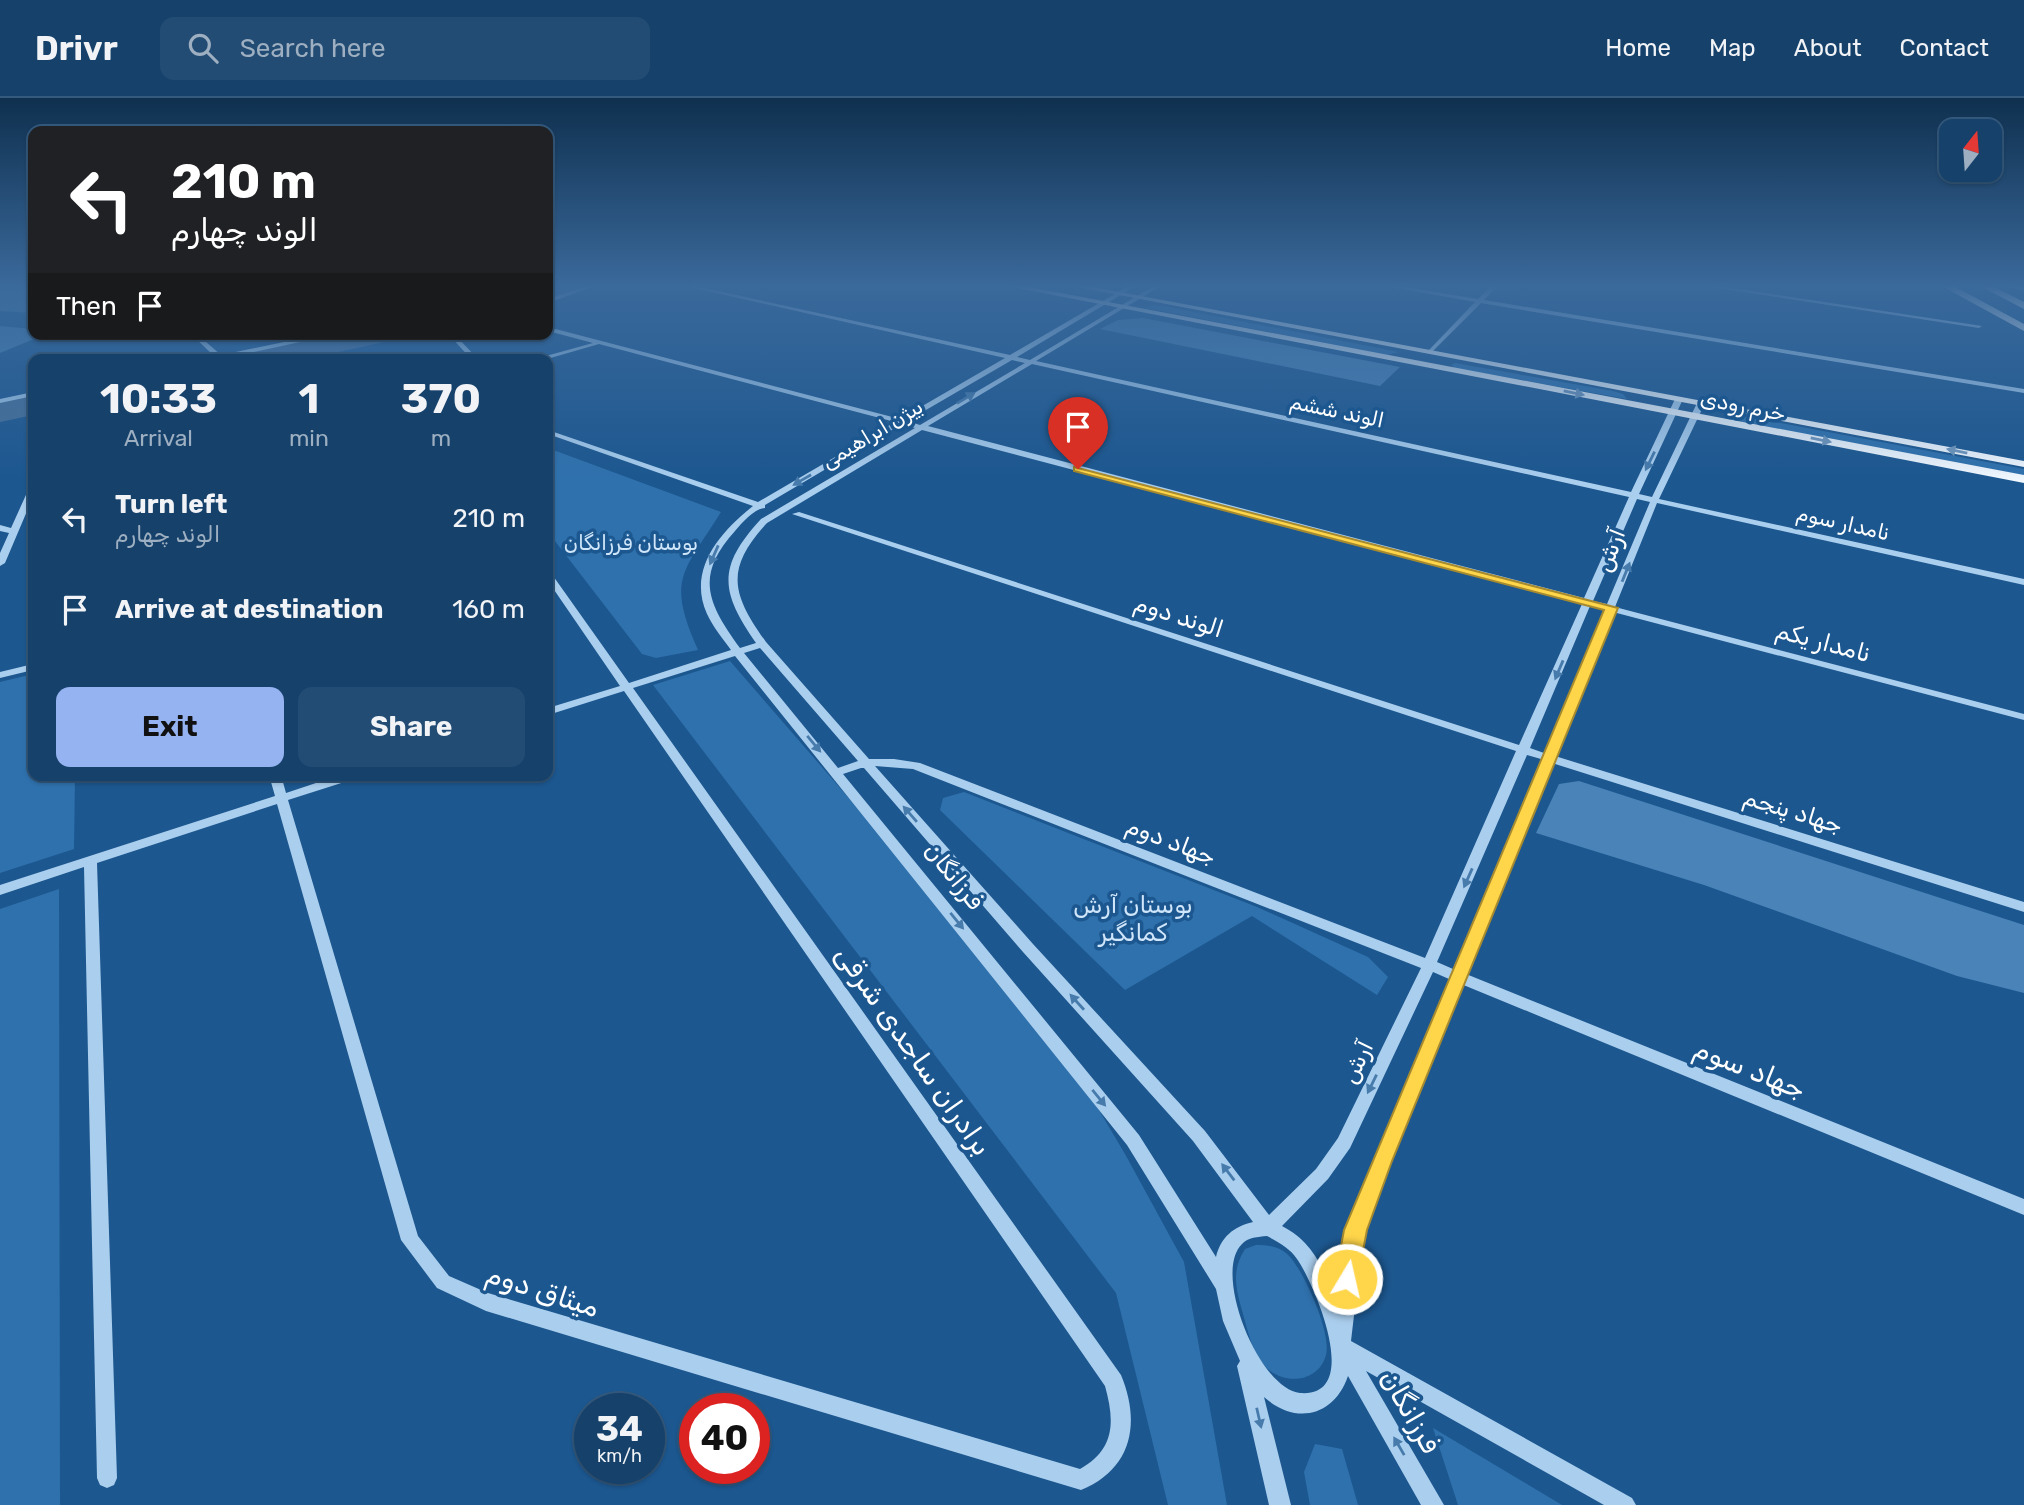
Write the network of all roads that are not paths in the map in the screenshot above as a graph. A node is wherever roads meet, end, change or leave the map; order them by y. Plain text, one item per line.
1 (256, 350) edge
2 (574, 350) edge
3 (625, 350) edge
4 (974, 350) edge
5 (1025, 350) edge
6 (1047, 350) edge
7 (1349, 350) edge
8 (1418, 350) edge
9 (1432, 350) edge
10 (1774, 350) edge
11 (1430, 352) junction
12 (235, 354) edge
13 (553, 355) edge
14 (1011, 358) junction
15 (1027, 361) junction
16 (1420, 363) junction
17 (2024, 391) edge
18 (28, 395) edge
19 (1679, 399) junction
20 (0, 401) edge
21 (1698, 410) junction
22 (1674, 412) junction
23 (900, 423) junction
24 (917, 427) junction
25 (553, 434) edge
26 (2024, 464) edge
27 (2024, 479) edge
28 (1634, 495) junction
29 (28, 499) edge
30 (1655, 499) junction
31 (759, 505) junction
32 (780, 510) junction
33 (796, 514) dead end
34 (0, 528) edge
35 (14, 531) junction
36 (0, 563) edge
37 (553, 582) edge
38 (2024, 582) edge
39 (1588, 603) junction
40 (1612, 608) junction
41 (762, 644) junction
42 (737, 651) junction
43 (28, 668) edge
44 (0, 675) edge
45 (625, 686) junction
46 (553, 710) edge
47 (2024, 717) edge
48 (1524, 750) junction
49 (1549, 758) junction
50 (864, 761) junction
51 (838, 772) junction
52 (276, 781) edge
53 (335, 781) edge
54 (280, 799) junction
55 (90, 861) junction
56 (0, 890) edge
57 (2024, 907) edge
58 (1429, 965) junction
59 (1457, 977) junction
60 (2024, 1207) edge
61 (1268, 1228) junction
62 (1222, 1283) junction
63 (1341, 1346) junction
64 (1244, 1352) junction
65 (1112, 1457) joint
66 (107, 1478) dead end
67 (1280, 1505) edge
68 (1433, 1505) edge
69 (1625, 1505) edge

1 - 12 street
2 - 13 street
3 - 23 street, نامدار یکم
4 - 14 street, الوند ششم
5 - 14 street, بیژن ابراهیمی
6 - 15 street, بیژن ابراهیمی
7 - 16 main road, خرم رودی
8 - 11 main road, خرم رودی
9 - 11 street
10 - 17 street
11 - 16 main road
11 - 19 main road, خرم رودی
14 - 15 street, الوند ششم
14 - 23 street, بیژن ابراهیمی
24 -> 15 street, بیژن ابراهیمی
15 - 28 street, الوند ششم
16 -> 22 main road, خرم رودی
18 - 20 street
19 - 21 main road, خرم رودی
19 - 22 street, آرش
21 - 22 main road, خرم رودی
26 -> 21 main road, خرم رودی
21 -> 27 main road, خرم رودی
21 - 30 street, آرش
22 -> 28 street, آرش
23 - 24 street, نامدار یکم
23 -> 31 street, بیژن ابراهیمی
24 - 32 street, بیژن ابراهیمی
24 - 39 street, نامدار یکم
25 - 31 street
28 - 30 street, الوند ششم
28 - 39 street, آرش
29 - 35 street
30 - 38 street, نامدار سوم
40 -> 30 street, آرش
31 - 32 street
31 -> 42 street, فرزانگان
32 - 41 street, فرزانگان
33 - 48 street, الوند دوم
34 - 35 street
35 - 36 street
37 - 45 street
39 - 40 street, نامدار یکم
39 -> 48 street, آرش
40 - 47 street, نامدار یکم
40 - 49 street, آرش
41 - 42 street
41 - 50 street, فرزانگان
42 - 45 street
42 -> 51 street, فرزانگان
43 - 44 street
45 - 46 street
45 - 65 street, برادران ساجدی شرقی
48 - 49 street, الوند دوم
48 -> 58 street, آرش
49 - 57 street, جهاد پنجم
49 - 59 street, آرش
50 - 51 street
50 - 58 street, جهاد دوم
61 -> 50 street, فرزانگان
51 -> 62 street, فرزانگان
52 - 54 street
53 - 54 street
54 - 55 street
54 - 65 street, میثاق دوم
55 - 56 street
55 - 66 street
58 - 59 street, جهاد دوم
58 -> 61 street, آرش
59 - 60 street, جهاد سوم
59 - 63 street, آرش
61 - 62 street
61 - 63 street, فرزانگان
62 - 64 street
63 - 64 street, آرش
68 -> 63 street, فرزانگان
63 - 69 street
64 -> 67 street

